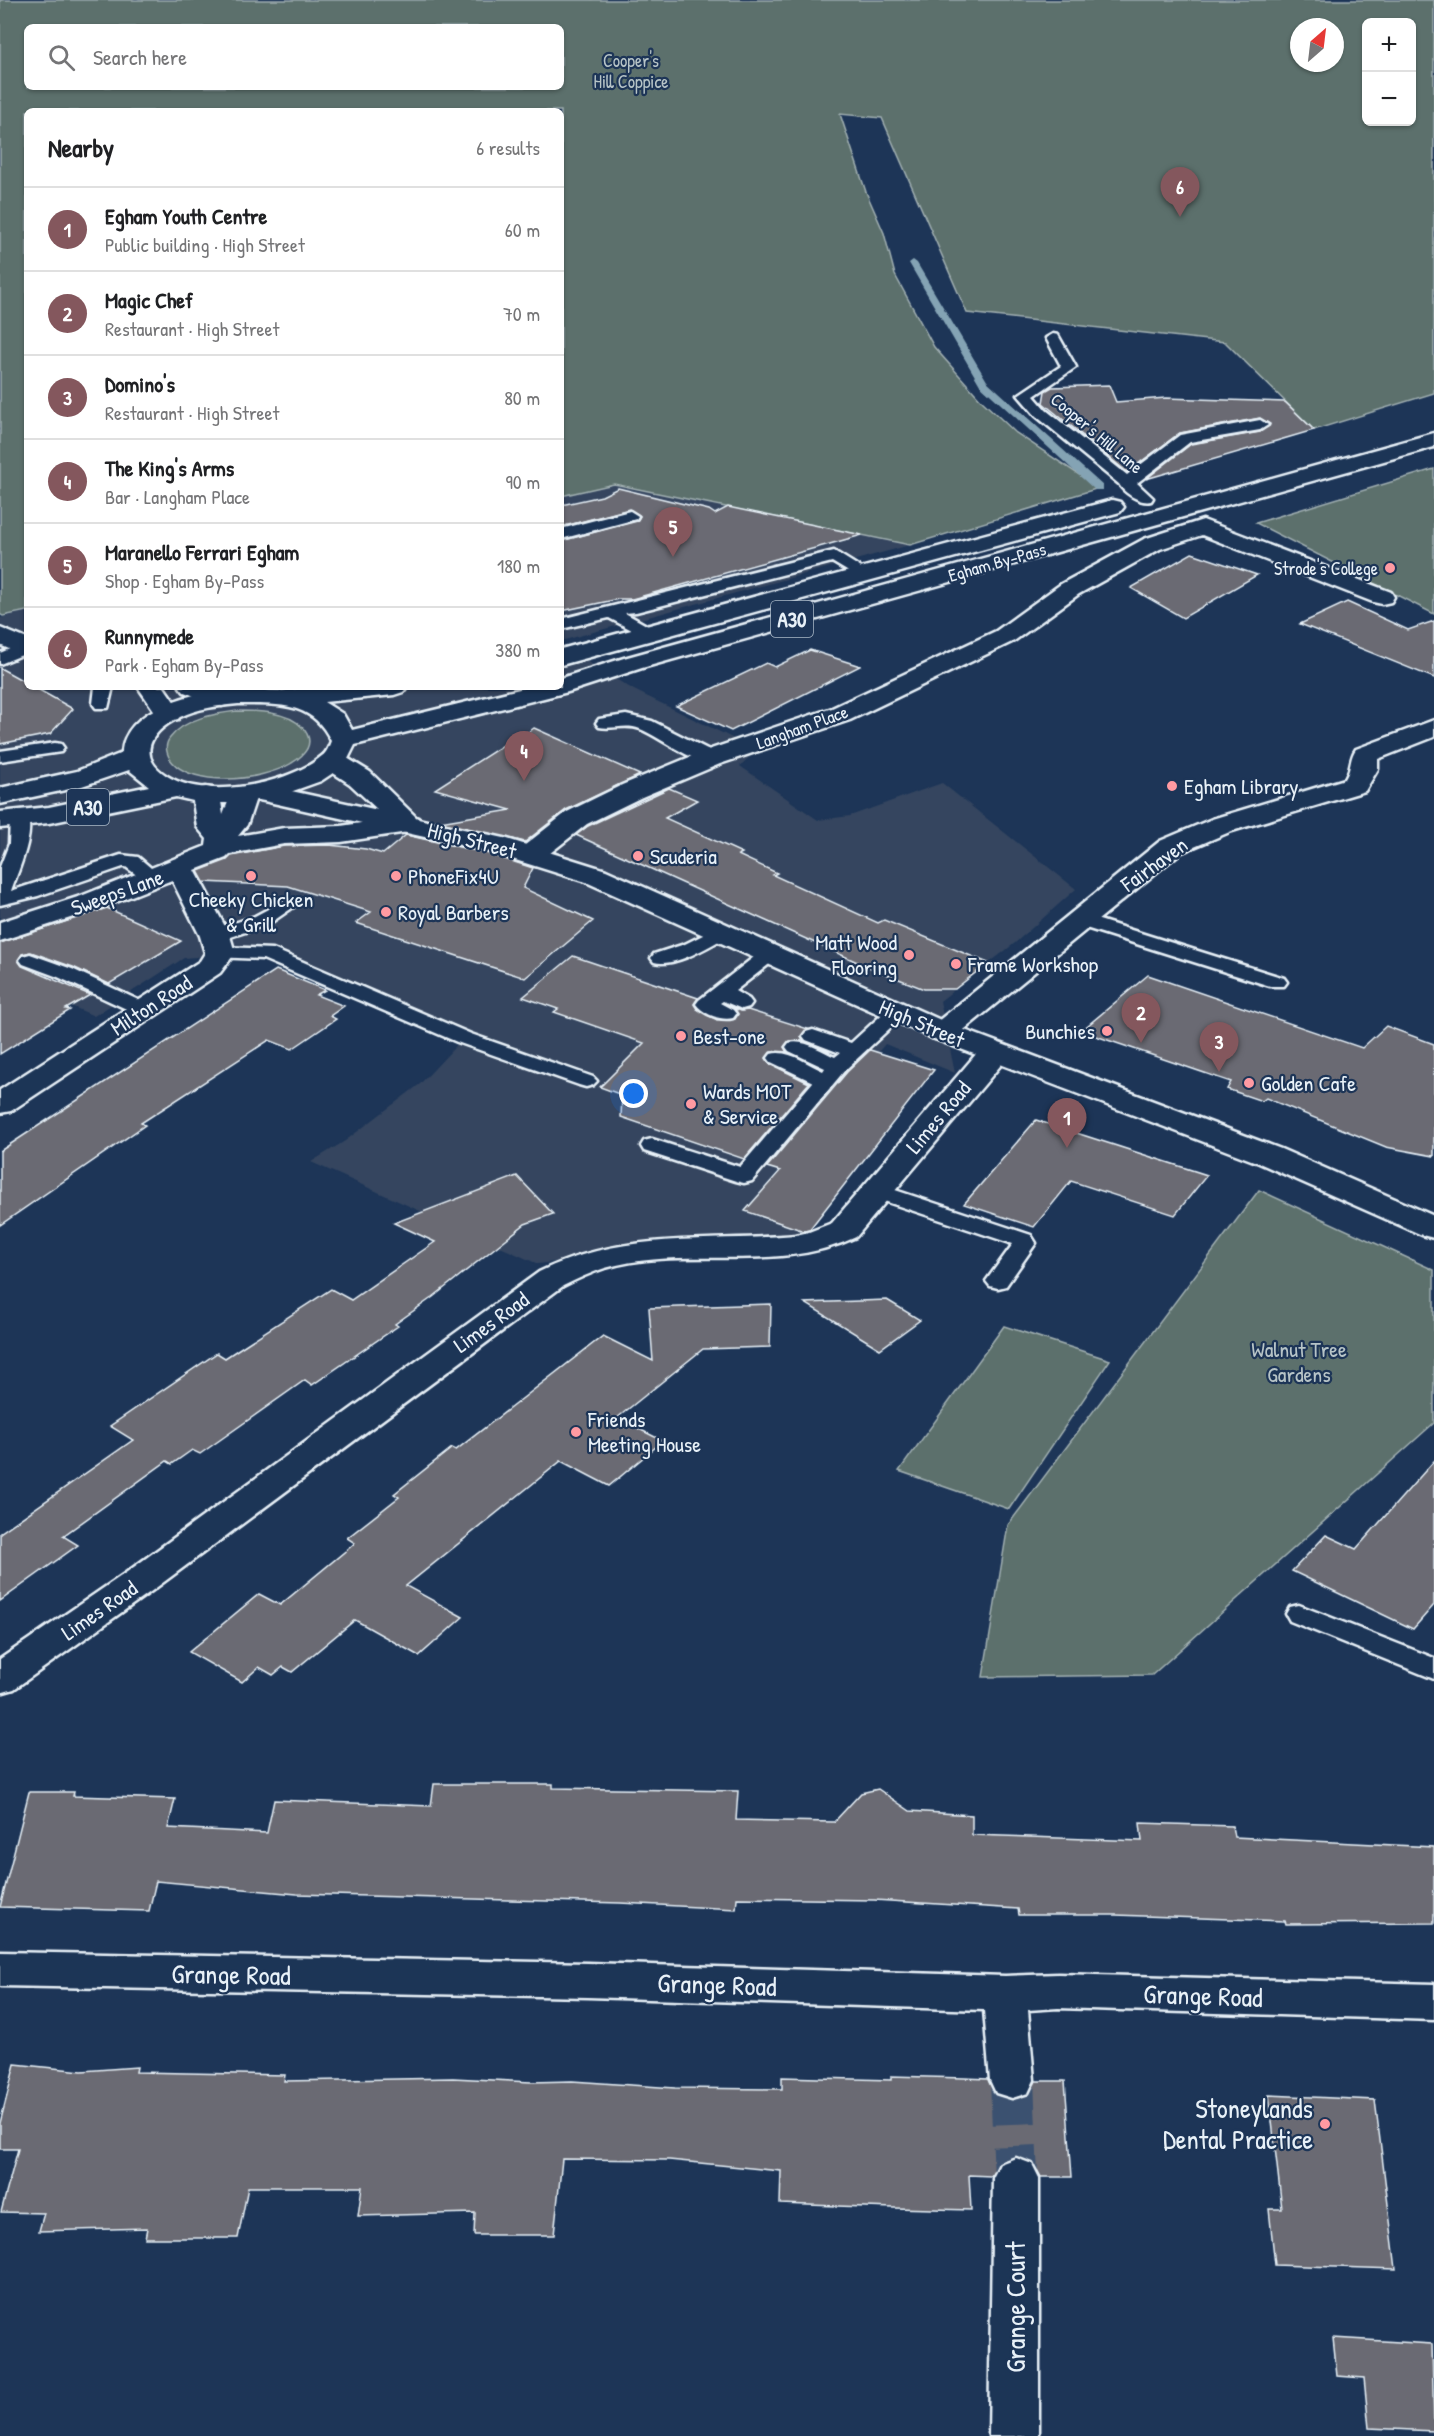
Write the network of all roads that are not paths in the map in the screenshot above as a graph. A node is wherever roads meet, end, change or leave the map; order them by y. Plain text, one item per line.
1 (1053, 338) dead end
2 (1260, 425) dead end
3 (1434, 440) edge
4 (1147, 491) junction
5 (630, 516) dead end
6 (564, 533) edge
7 (863, 574) junction
8 (1045, 578) dead end
9 (1071, 589) junction
10 (1382, 597) dead end
11 (610, 612) junction
12 (564, 623) edge
13 (649, 634) junction
14 (564, 656) edge
15 (564, 686) edge
16 (153, 690) edge
17 (201, 690) edge
18 (363, 690) edge
19 (549, 690) edge
20 (222, 698) junction
21 (281, 698) junction
22 (169, 713) junction
23 (605, 723) dead end
24 (1434, 728) edge
25 (55, 747) dead end
26 (339, 750) junction
27 (0, 756) edge
28 (135, 757) junction
29 (711, 758) junction
30 (175, 789) junction
31 (253, 794) junction
32 (206, 795) junction
33 (0, 796) edge
34 (9, 819) edge
35 (408, 824) junction
36 (221, 842) junction
37 (530, 855) junction
38 (167, 874) junction
39 (4, 876) edge
40 (285, 906) dead end
41 (1080, 921) junction
42 (0, 932) edge
43 (721, 932) junction
44 (217, 945) junction
45 (770, 954) junction
46 (661, 958) dead end
47 (30, 960) dead end
48 (1277, 982) dead end
49 (721, 1007) dead end
50 (144, 1010) junction
51 (896, 1012) junction
52 (943, 1032) junction
53 (854, 1051) junction
54 (994, 1053) junction
55 (832, 1073) junction
56 (586, 1081) dead end
57 (0, 1104) edge
58 (652, 1146) dead end
59 (877, 1191) junction
60 (1434, 1228) edge
61 (998, 1281) dead end
62 (1299, 1614) dead end
63 (1434, 1669) edge
64 (0, 1679) edge
65 (0, 1969) edge
66 (1005, 1993) junction
67 (1434, 2002) edge
68 (1012, 2080) tunnel mouth
69 (1016, 2178) tunnel mouth
70 (1014, 2436) edge

1 - 4 lane, Cooper's Hill Lane
2 - 4 lane
3 - 15 street, Egham By-Pass / A30
4 - 7 street, Egham By-Pass / A30
5 - 6 lane
7 - 11 lane
7 - 13 street, Egham By-Pass / A30
8 - 9 street
9 - 10 street, Langham Place
9 - 29 street, Langham Place
11 - 12 lane
11 - 13 lane
13 - 14 street, Egham By-Pass / A30
16 - 22 street
17 - 20 street
18 - 21 street
19 - 26 street, Egham By-Pass / A30
20 - 21 street
20 - 22 street
21 - 26 street
22 - 28 street
23 - 29 lane
24 - 41 street, Fairhaven
25 - 27 lane
26 - 31 street
26 - 35 street, High Street
28 - 30 street
28 - 33 street, A30
29 - 37 street, Langham Place
30 - 32 street
30 - 34 street, A30
31 - 32 street
31 - 35 street, High Street
31 - 36 street, Sweeps Lane
32 - 36 street
34 - 39 lane
35 - 36 street
35 - 37 street, High Street
36 - 38 street, Sweeps Lane
37 - 43 street, High Street
38 - 39 lane
38 - 42 street, Sweeps Lane
38 - 44 street
40 - 44 lane
41 - 48 lane
41 - 52 street, Fairhaven
43 - 45 street, High Street
43 - 46 lane
44 - 50 street, Milton Road
44 - 56 lane
45 - 49 lane
45 - 51 street, High Street
47 - 50 lane
50 - 57 street, Milton Road
51 - 52 street, High Street
51 - 53 lane
52 - 54 street, High Street
53 - 55 lane
53 - 55 lane
54 - 59 street, Limes Road
54 - 60 street, High Street
55 - 58 lane
59 - 61 lane
59 - 64 street, Limes Road
62 - 63 lane
65 - 66 street, Grange Road
66 - 67 street, Grange Road
66 - 68 street
69 - 70 street, Grange Court

